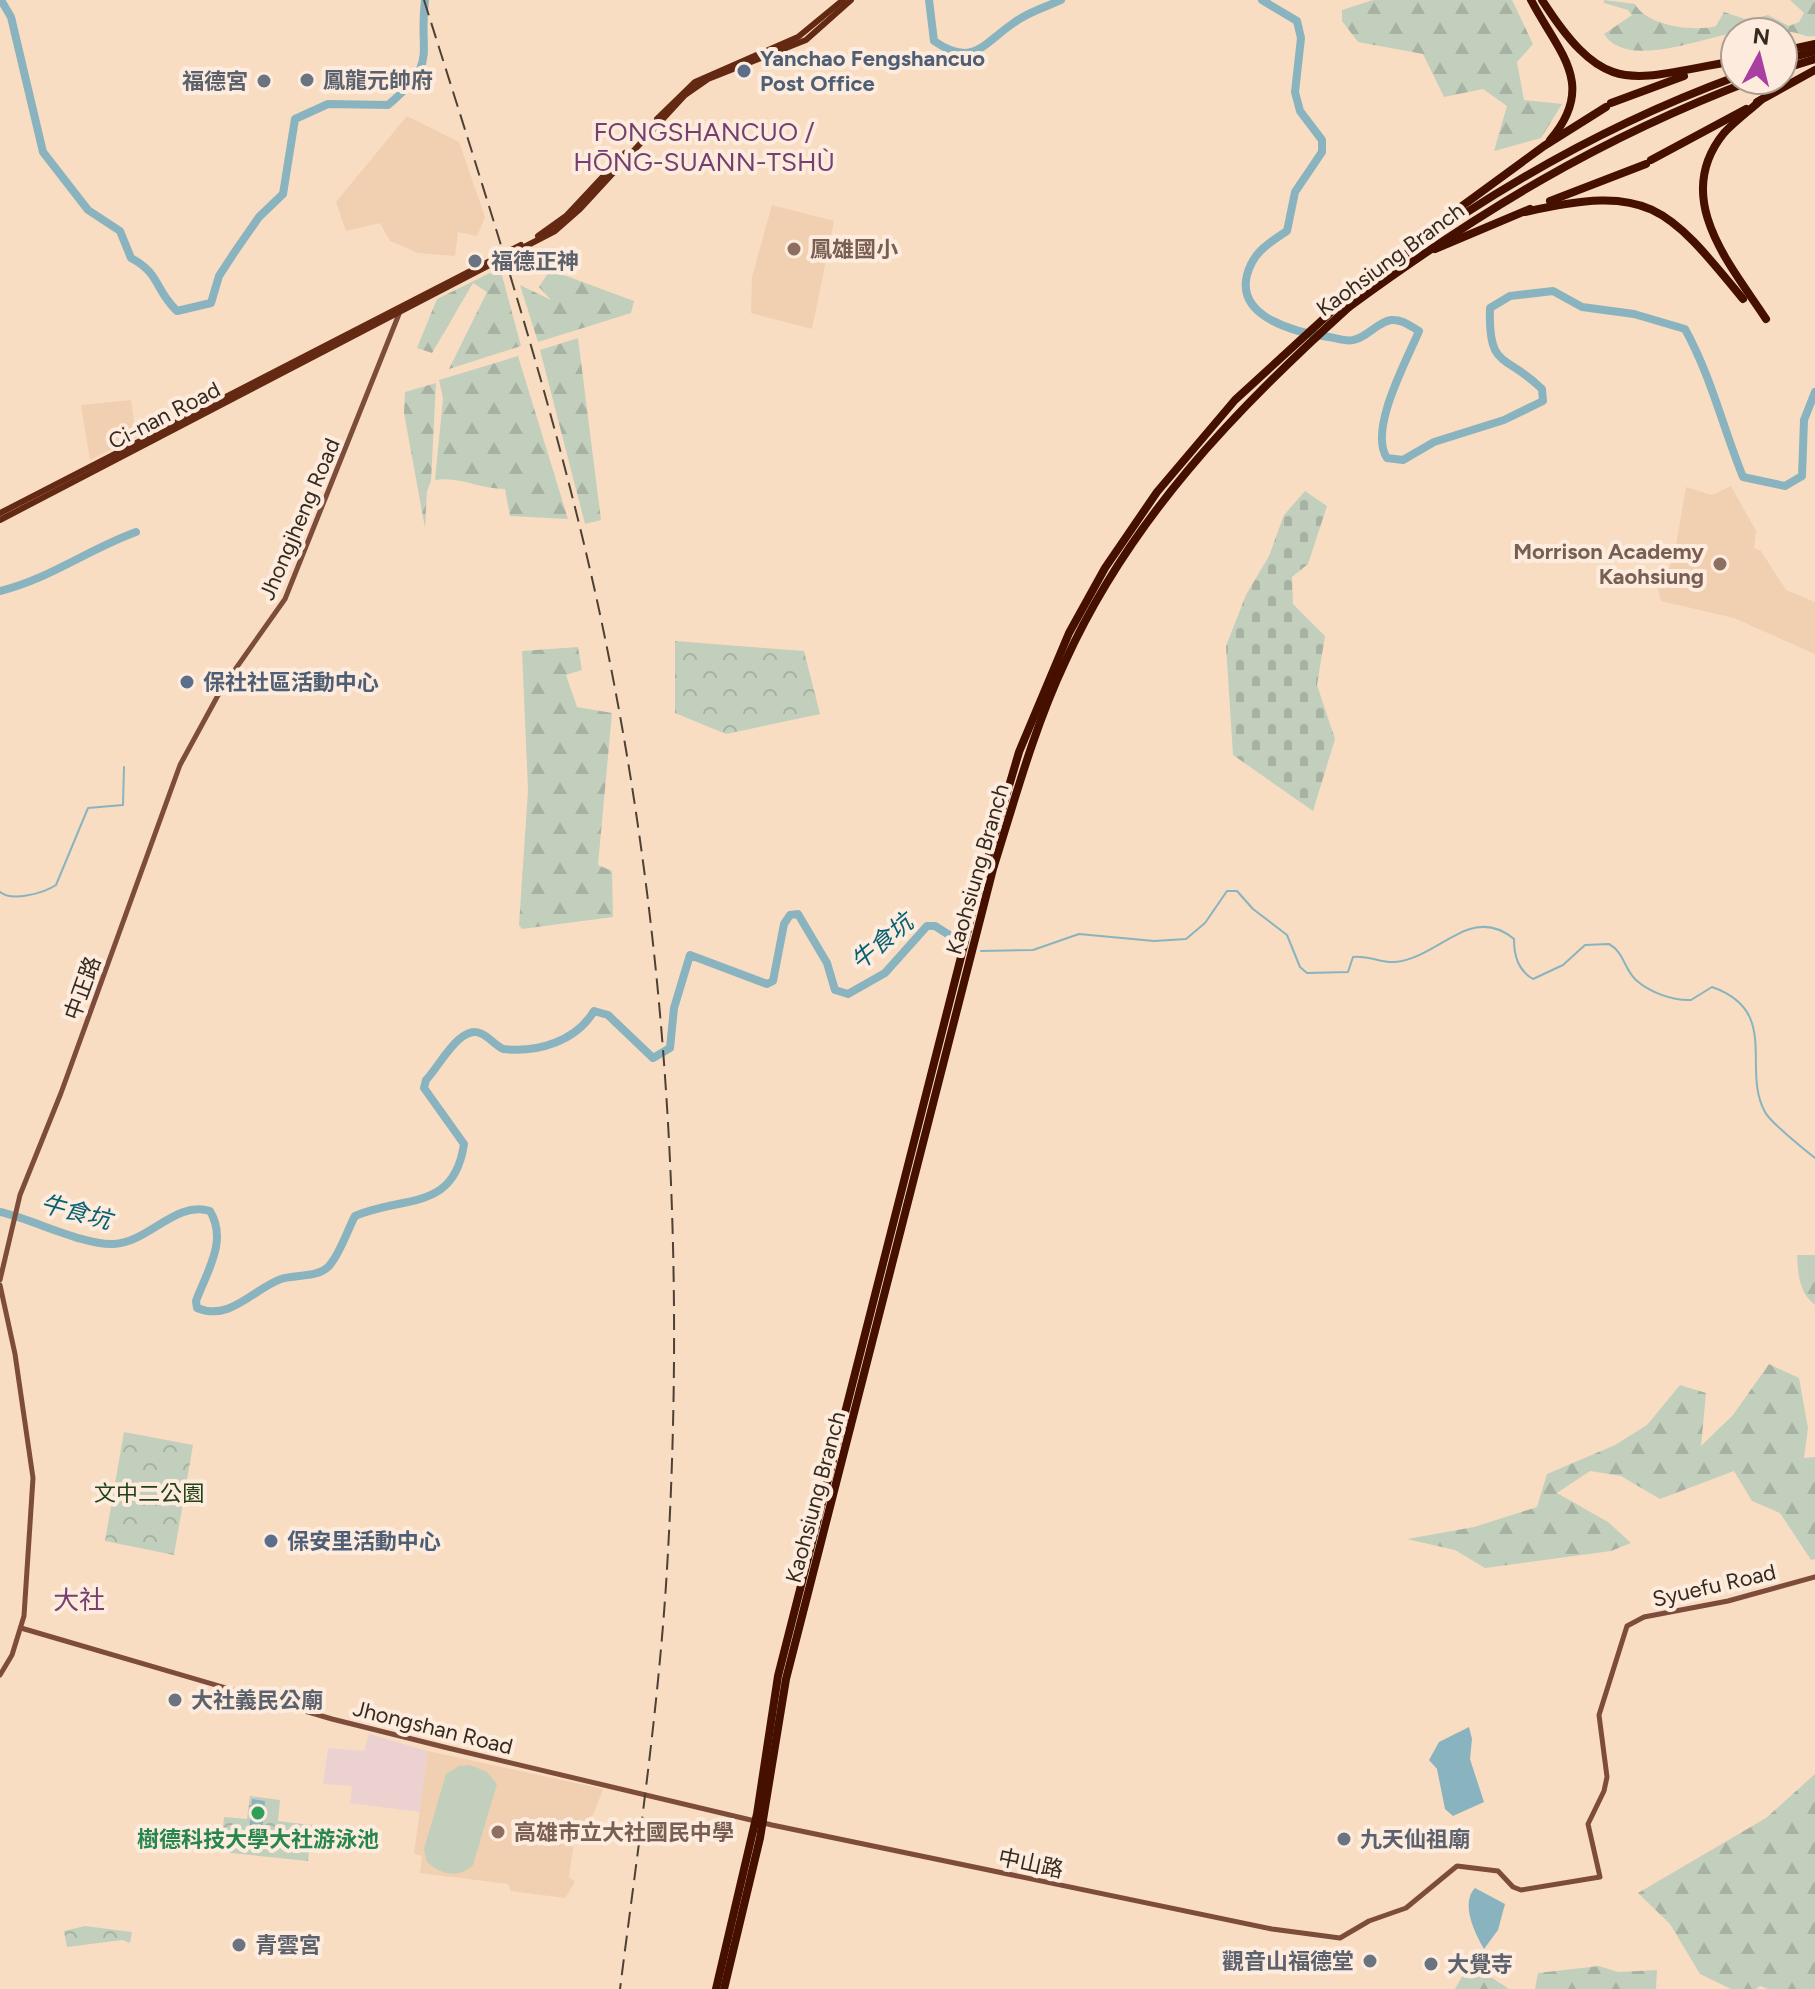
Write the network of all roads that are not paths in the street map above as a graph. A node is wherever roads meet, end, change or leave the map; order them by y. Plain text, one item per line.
1 (843, 0) edge
2 (851, 0) edge
3 (1531, 0) edge
4 (1542, 0) edge
5 (1719, 64) edge
6 (1719, 66) edge
7 (1815, 70) edge
8 (1719, 83) edge
9 (1719, 94) edge
10 (1761, 100) junction
11 (1603, 138) junction
12 (1544, 146) junction
13 (1525, 212) junction
14 (1416, 258) junction
15 (1374, 277) junction
16 (1743, 299) dead end
17 (1346, 305) junction
18 (397, 312) junction
19 (1766, 319) dead end
20 (0, 513) edge
21 (0, 520) edge
22 (0, 1282) edge
23 (1815, 1577) edge
24 (21, 1628) junction
25 (0, 1675) edge
26 (1516, 1889) joint
27 (716, 1989) edge
28 (724, 1989) edge

1 - 18 main road
2 - 18 main road
3 - 12 highway
4 - 5 highway
6 - 12 highway
7 - 10 highway
8 - 11 highway, Kaohsiung Branch
9 - 11 highway, Kaohsiung Branch
10 - 13 highway
10 - 19 highway
11 - 14 highway, Kaohsiung Branch
11 - 15 highway, Kaohsiung Branch
12 - 15 highway
13 - 14 highway
13 - 16 highway
14 - 17 highway, Kaohsiung Branch
15 - 17 highway, Kaohsiung Branch
17 - 27 highway, Kaohsiung Branch, bridge
17 - 28 highway, Kaohsiung Branch, bridge
18 - 20 main road
18 - 21 main road
18 - 22 main road, Jhongjheng Road
22 - 24 main road
23 - 26 main road, Syuefu Road
24 - 25 main road
24 - 26 main road, 中山路

